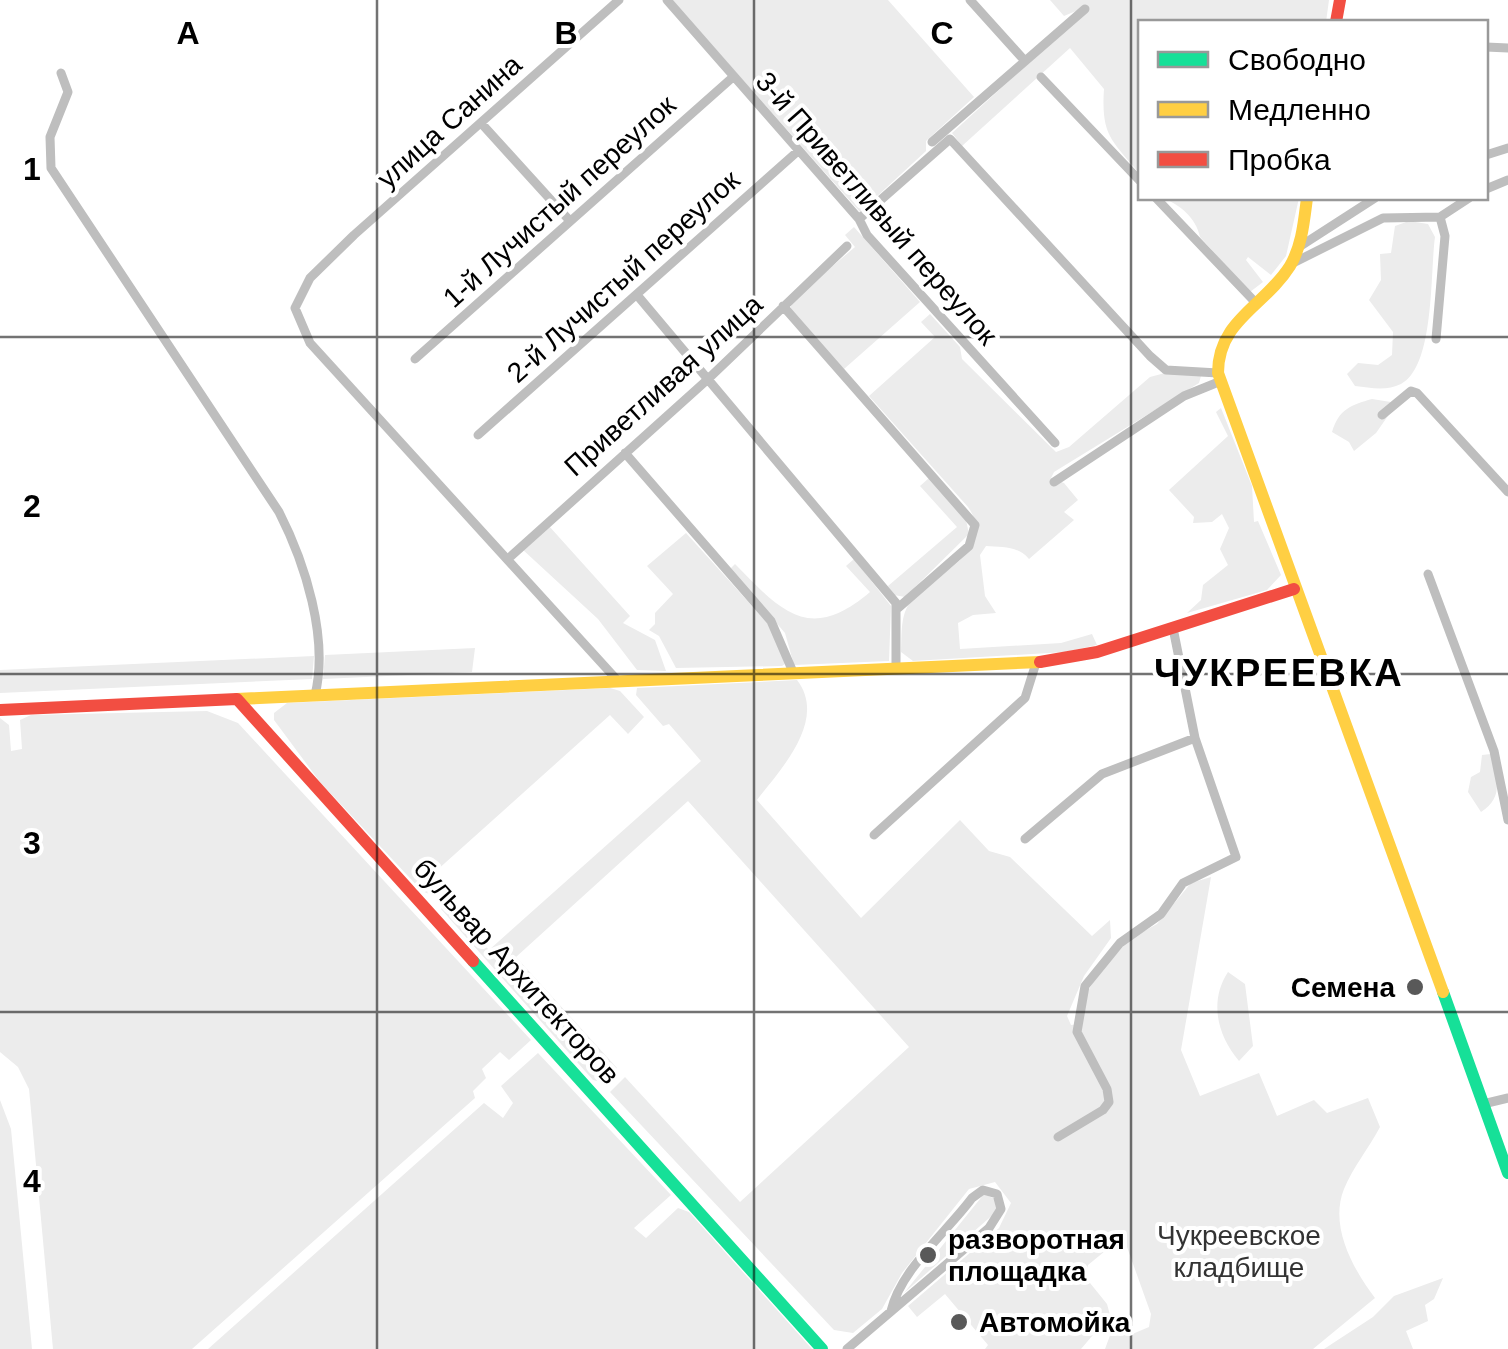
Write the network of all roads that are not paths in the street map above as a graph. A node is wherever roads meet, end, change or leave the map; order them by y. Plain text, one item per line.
1 (620, 0) edge
2 (668, 0) edge
3 (970, 0) edge
4 (1085, 9) dead end
5 (1026, 61) junction
6 (61, 73) dead end
7 (733, 77) junction
8 (1041, 77) dead end
9 (480, 123) junction
10 (932, 142) dead end
11 (798, 151) junction
12 (1138, 180) edge
13 (1158, 200) edge
14 (1308, 200) edge
15 (1372, 200) edge
16 (1466, 200) edge
17 (1440, 216) junction
18 (859, 219) junction
19 (570, 221) junction
20 (847, 246) dead end
21 (1298, 247) junction
22 (1291, 264) junction
23 (637, 295) junction
24 (1256, 302) junction
25 (783, 306) junction
26 (1436, 340) dead end
27 (414, 359) dead end
28 (1219, 377) junction
29 (708, 380) junction
30 (1382, 415) dead end
31 (478, 435) dead end
32 (1055, 443) dead end
33 (624, 453) junction
34 (1054, 482) dead end
35 (1508, 492) edge
36 (509, 558) junction
37 (1428, 574) dead end
38 (1294, 588) junction
39 (898, 608) junction
40 (1173, 628) junction
41 (1036, 664) junction
42 (896, 669) junction
43 (792, 672) junction
44 (618, 681) junction
45 (315, 694) junction
46 (237, 699) junction
47 (0, 710) edge
48 (1195, 738) junction
49 (1496, 755) junction
50 (1508, 758) edge
51 (1508, 820) edge
52 (874, 835) dead end
53 (1025, 839) dead end
54 (1508, 1098) edge
55 (1483, 1104) junction
56 (1058, 1137) dead end
57 (1508, 1174) edge
58 (760, 1276) junction
59 (891, 1311) junction
60 (822, 1349) edge
61 (832, 1349) edge
62 (847, 1349) edge

1 - 9 street, улица Санина
2 - 7 street, 3-й Приветливый переулок
3 - 5 street
4 - 5 street
5 - 10 street
6 - 45 street
7 - 11 street, 3-й Приветливый переулок
7 - 19 street, 1-й Лучистый переулок
8 - 12 street
9 - 19 street
9 - 36 street, улица Санина
11 - 18 street, 3-й Приветливый переулок
11 - 23 street, 2-й Лучистый переулок
13 - 24 street
14 - 21 main road
15 - 21 street
16 - 17 street
17 - 22 street
17 - 26 street
18 - 28 street
18 - 32 street, 3-й Приветливый переулок
19 - 27 street, 1-й Лучистый переулок
20 - 25 street, Приветливая улица
21 - 22 main road
22 - 24 main road
23 - 29 street
23 - 31 street, 2-й Лучистый переулок
24 - 28 main road
25 - 29 street, Приветливая улица
25 - 39 street
28 - 34 street
28 - 38 main road
29 - 33 street, Приветливая улица
29 - 39 street
30 - 35 street
33 - 36 street, Приветливая улица
33 - 43 street
36 - 44 street
37 - 49 street
38 - 40 main road
38 - 55 main road
39 - 42 street
40 - 41 main road
40 - 48 street
41 - 42 main road
41 - 52 street
42 - 43 main road
43 - 44 main road
44 - 45 main road
45 - 46 main road
46 - 47 main road
46 - 58 main road, бульвар Архитекторов
48 - 53 street
48 - 56 street
49 - 50 street
49 - 51 street
54 - 55 street
55 - 57 main road
58 - 60 main road, бульвар Архитекторов
58 - 61 main road, бульвар Архитекторов
59 - 59 street
59 - 62 street

